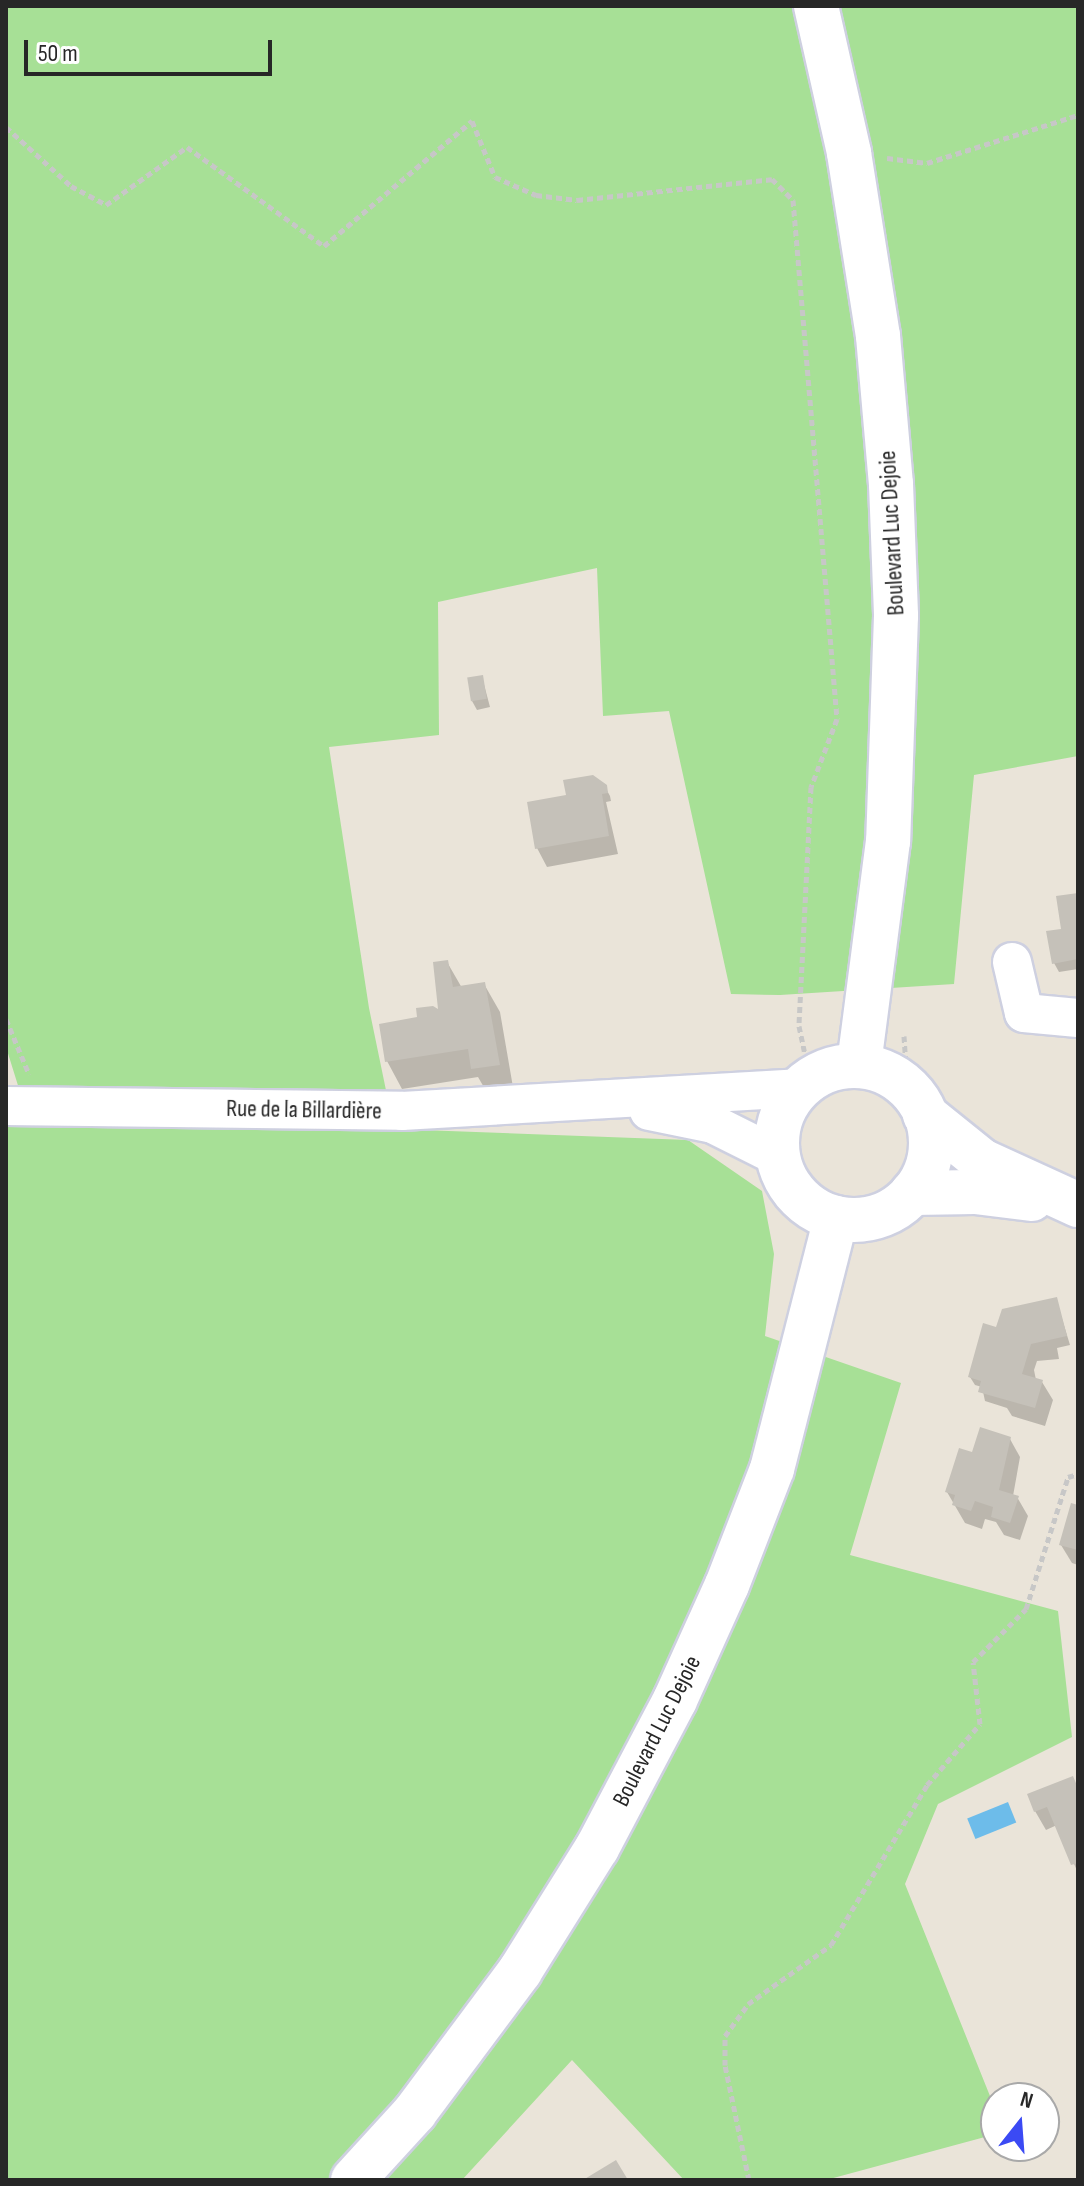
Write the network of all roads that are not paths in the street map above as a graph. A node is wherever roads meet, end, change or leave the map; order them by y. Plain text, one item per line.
1 (816, 6) edge
2 (1012, 962) dead end
3 (1078, 1018) edge
4 (859, 1065) junction
5 (804, 1083) junction
6 (603, 1101) junction
7 (6, 1106) edge
8 (925, 1115) junction
9 (777, 1156) junction
10 (912, 1193) junction
11 (1078, 1205) edge
12 (809, 1213) junction
13 (353, 2180) edge

1 - 4 main road, Boulevard Luc Dejoie
2 - 3 street
4 - 5 main road
4 - 8 main road
5 - 6 street, Rue de la Billardière
5 - 9 main road
6 - 7 street, Rue de la Billardière
6 - 9 street, Rue de la Billardière
8 - 10 main road
8 - 11 main road
9 - 12 main road
10 - 11 main road
10 - 12 main road
12 - 13 main road, Boulevard Luc Dejoie

